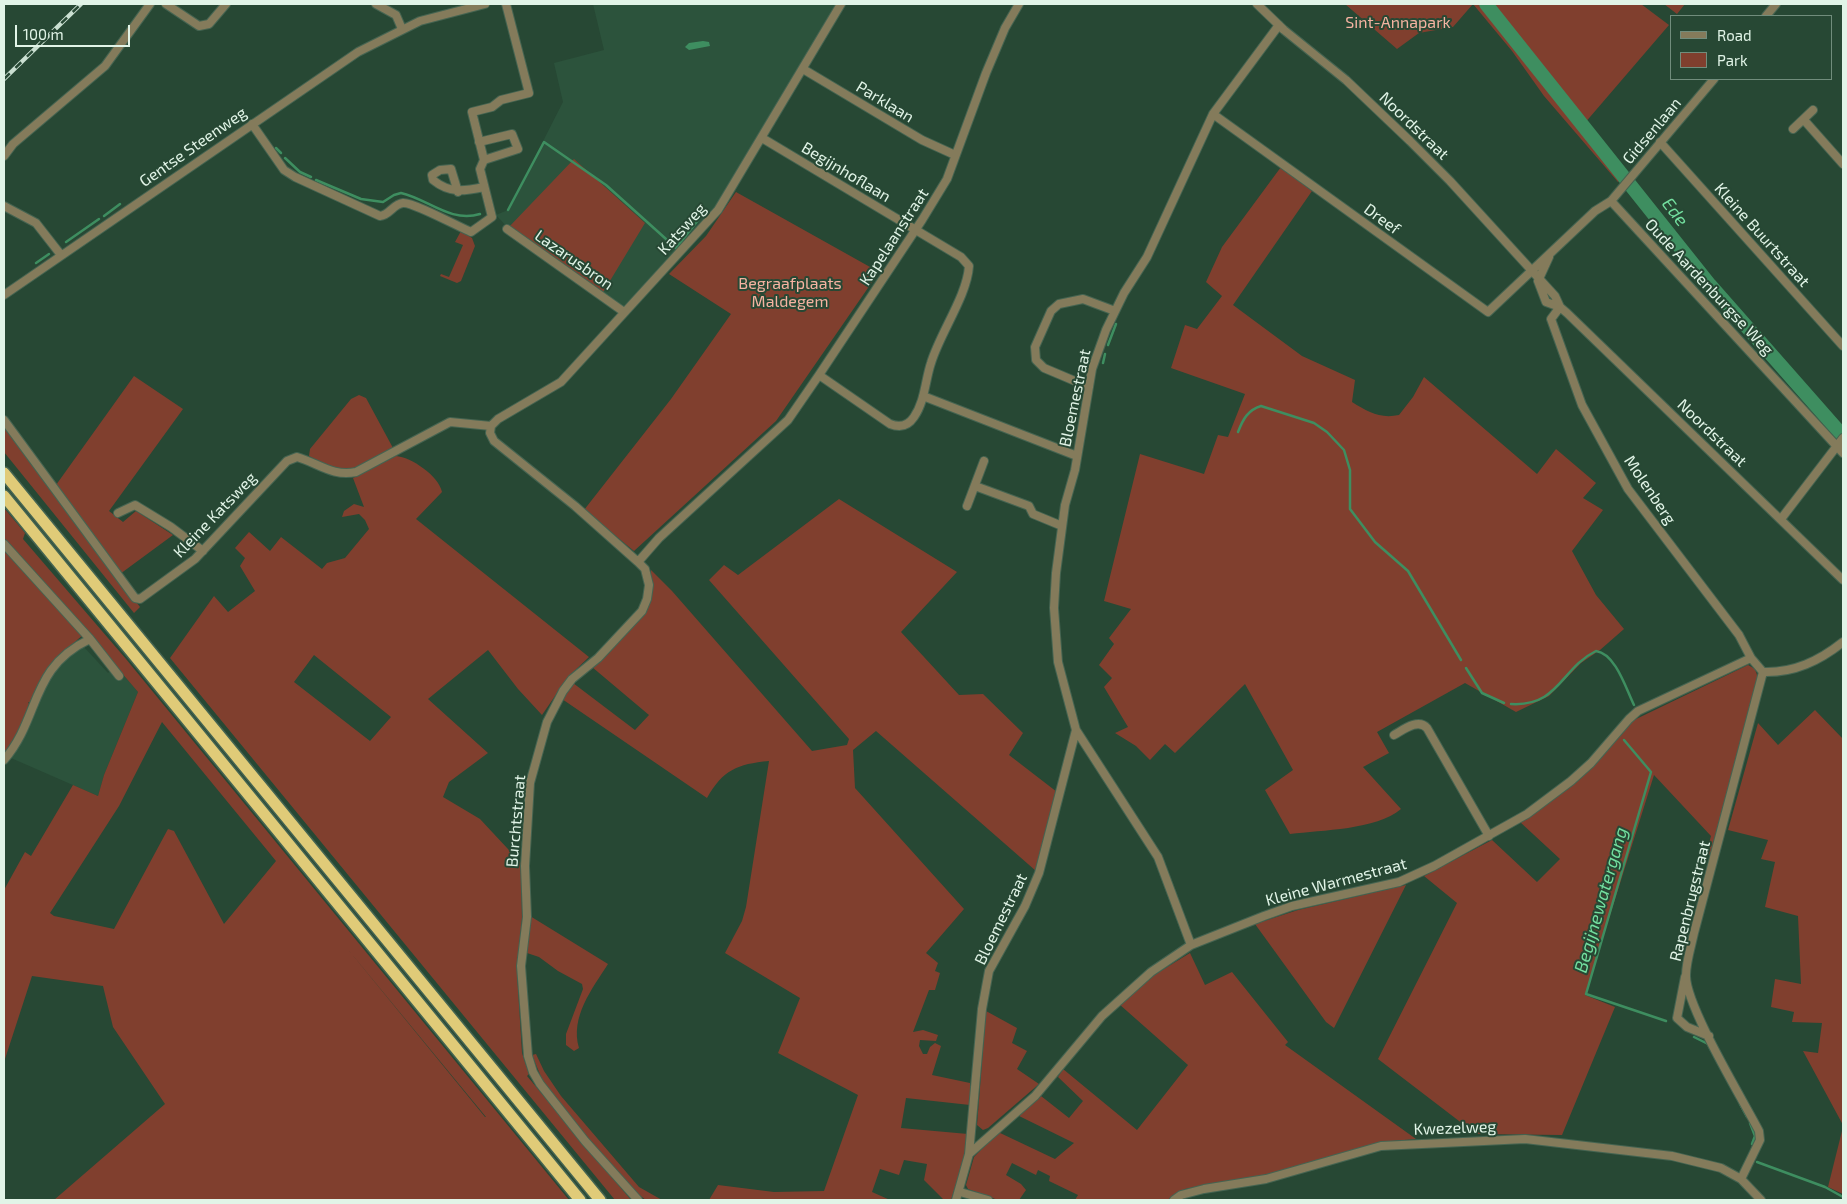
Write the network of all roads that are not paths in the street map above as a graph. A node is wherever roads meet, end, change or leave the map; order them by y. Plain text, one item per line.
1 (150, 4) edge
2 (166, 4) edge
3 (226, 4) edge
4 (376, 4) edge
5 (484, 4) edge
6 (506, 4) edge
7 (841, 4) edge
8 (1019, 4) edge
9 (1257, 4) edge
10 (1776, 4) edge
11 (1767, 15) edge
12 (1278, 25) junction
13 (402, 29) junction
14 (803, 69) junction
15 (1713, 80) edge
16 (1813, 110) dead end
17 (1213, 114) junction
18 (1804, 120) junction
19 (252, 124) junction
20 (1793, 129) dead end
21 (762, 138) junction
22 (479, 142) junction
23 (1660, 142) junction
24 (955, 155) junction
25 (4, 156) edge
26 (484, 160) junction
27 (1843, 164) edge
28 (484, 187) junction
29 (458, 192) dead end
30 (1611, 201) junction
31 (4, 206) edge
32 (508, 229) dead end
33 (916, 230) junction
34 (61, 255) junction
35 (1549, 257) junction
36 (1531, 272) junction
37 (1538, 281) junction
38 (4, 295) edge
39 (1560, 307) junction
40 (1115, 311) junction
41 (624, 312) junction
42 (1843, 346) edge
43 (819, 375) junction
44 (1089, 387) junction
45 (923, 396) junction
46 (4, 420) edge
47 (491, 426) junction
48 (1840, 442) edge
49 (1843, 453) edge
50 (1077, 456) junction
51 (984, 461) dead end
52 (4, 472) edge
53 (975, 486) junction
54 (4, 496) edge
55 (967, 506) dead end
56 (118, 513) dead end
57 (1781, 519) junction
58 (1062, 526) junction
59 (4, 544) edge
60 (203, 551) junction
61 (638, 562) junction
62 (1843, 580) edge
63 (90, 639) junction
64 (1843, 642) edge
65 (1751, 658) junction
66 (1763, 672) junction
67 (119, 676) dead end
68 (1076, 730) junction
69 (1394, 735) dead end
70 (4, 760) edge
71 (1489, 836) junction
72 (1191, 945) junction
73 (1686, 972) junction
74 (1709, 1036) junction
75 (969, 1154) junction
76 (1741, 1179) junction
77 (960, 1192) junction
78 (580, 1200) edge
79 (600, 1200) edge
80 (638, 1200) edge
81 (956, 1200) edge
82 (988, 1200) edge
83 (1174, 1200) edge
84 (1761, 1200) edge

1 - 25 street
2 - 3 street
4 - 13 street
5 - 13 street, Gentse Steenweg
6 - 22 street
7 - 14 street, Katsweg
8 - 24 street, Kapelaanstraat
9 - 12 street, Noordstraat
10 - 11 street
12 - 17 street, Bloemestraat
12 - 36 street, Noordstraat
13 - 19 street, Gentse Steenweg
14 - 21 street, Katsweg
14 - 24 street, Parklaan
15 - 23 street, Gidsenlaan
16 - 18 street
17 - 36 street, Dreef
17 - 40 street, Bloemestraat
18 - 20 street
18 - 27 street
19 - 28 street
19 - 34 street, Gentse Steenweg
21 - 33 street, Begijnhoflaan
21 - 41 street, Katsweg
22 - 26 street
22 - 26 street
23 - 30 street, Gidsenlaan
23 - 42 street, Kleine Buurtstraat
24 - 33 street, Kapelaanstraat
26 - 28 street
28 - 29 street
30 - 35 street
30 - 48 street, Oude Aardenburgse Weg
31 - 34 street
32 - 41 street, Lazarusbron
33 - 43 street, Kapelaanstraat
33 - 45 street, Begijnhoflaan
34 - 38 street, Gentse Steenweg
35 - 36 street
35 - 37 street
36 - 37 street, Noordstraat
37 - 39 street, Noordstraat
39 - 57 street, Noordstraat
39 - 65 street, Molenberg
40 - 44 street, Bloemestraat
40 - 44 street
41 - 47 street, Katsweg
43 - 45 street
43 - 61 street, Kapelaanstraat
44 - 50 street, Bloemestraat
45 - 50 street
46 - 60 street, Kleine Katsweg
47 - 60 street, Kleine Katsweg
47 - 61 street, Burchtstraat
48 - 49 street, Oude Aardenburgse Weg
48 - 57 street
50 - 58 street, Bloemestraat
51 - 53 street
52 - 79 highway
53 - 55 street
53 - 58 street
54 - 78 highway
56 - 60 street
57 - 62 street, Noordstraat
58 - 68 street, Bloemestraat
59 - 63 street
61 - 80 street, Burchtstraat
63 - 67 street
63 - 70 street
64 - 66 street
65 - 66 street, Molenberg
65 - 71 street, Kleine Warmestraat
66 - 73 street, Rapenbrugstraat
68 - 72 street, Bloemestraat
68 - 75 street, Bloemestraat
69 - 71 street
71 - 72 street, Kleine Warmestraat
72 - 75 street, Kleine Warmestraat
73 - 74 street, Rapenbrugstraat
73 - 74 street
74 - 76 street, Rapenbrugstraat
75 - 77 street
76 - 83 street, Kwezelweg
76 - 84 street
77 - 81 street
77 - 82 street

